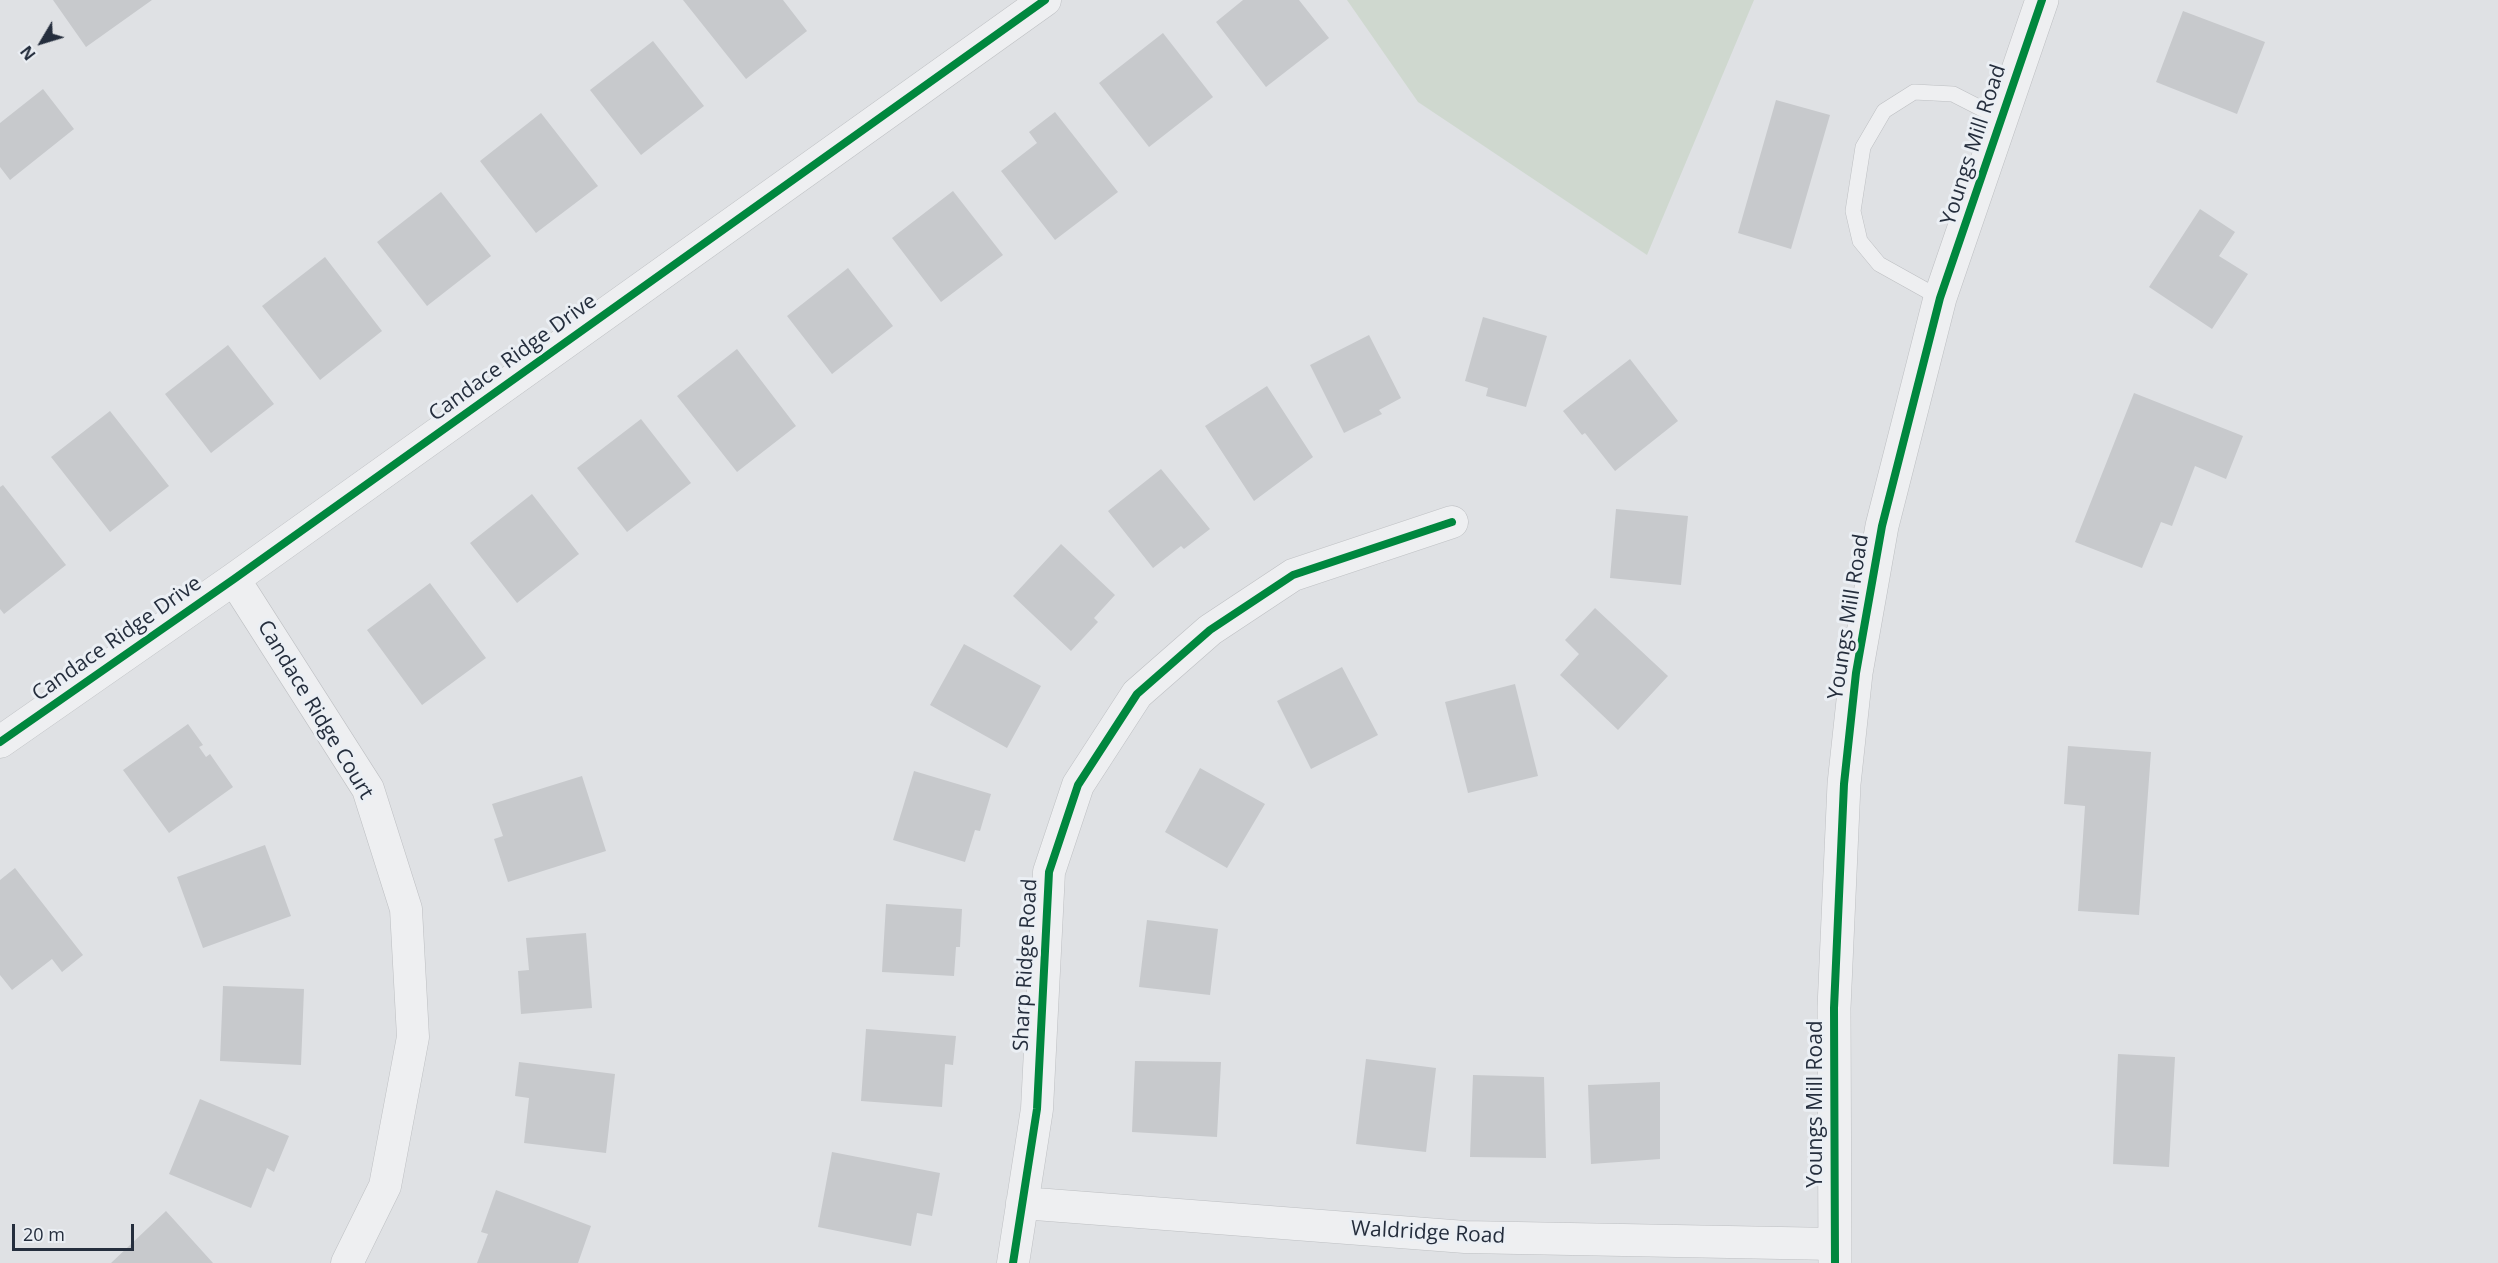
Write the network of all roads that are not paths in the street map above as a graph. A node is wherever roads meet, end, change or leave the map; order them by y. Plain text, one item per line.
1 (1045, 0) edge
2 (2042, 0) edge
3 (2002, 119) junction
4 (1940, 298) junction
5 (1452, 522) dead end
6 (234, 579) junction
7 (0, 742) edge
8 (1022, 1203) junction
9 (1465, 1250) edge
10 (1834, 1253) edge
11 (347, 1263) edge
12 (1013, 1263) edge

1 - 6 street, Candace Ridge Drive
2 - 3 street, Youngs Mill Road
3 - 4 street, Youngs Mill Road
3 - 4 lane
4 - 10 street, Youngs Mill Road
5 - 8 street, Sharp Ridge Road
6 - 7 street, Candace Ridge Drive
6 - 11 street, Candace Ridge Court
8 - 9 street, Waldridge Road
8 - 12 street, Sharp Ridge Road
9 - 10 street, Waldridge Road

